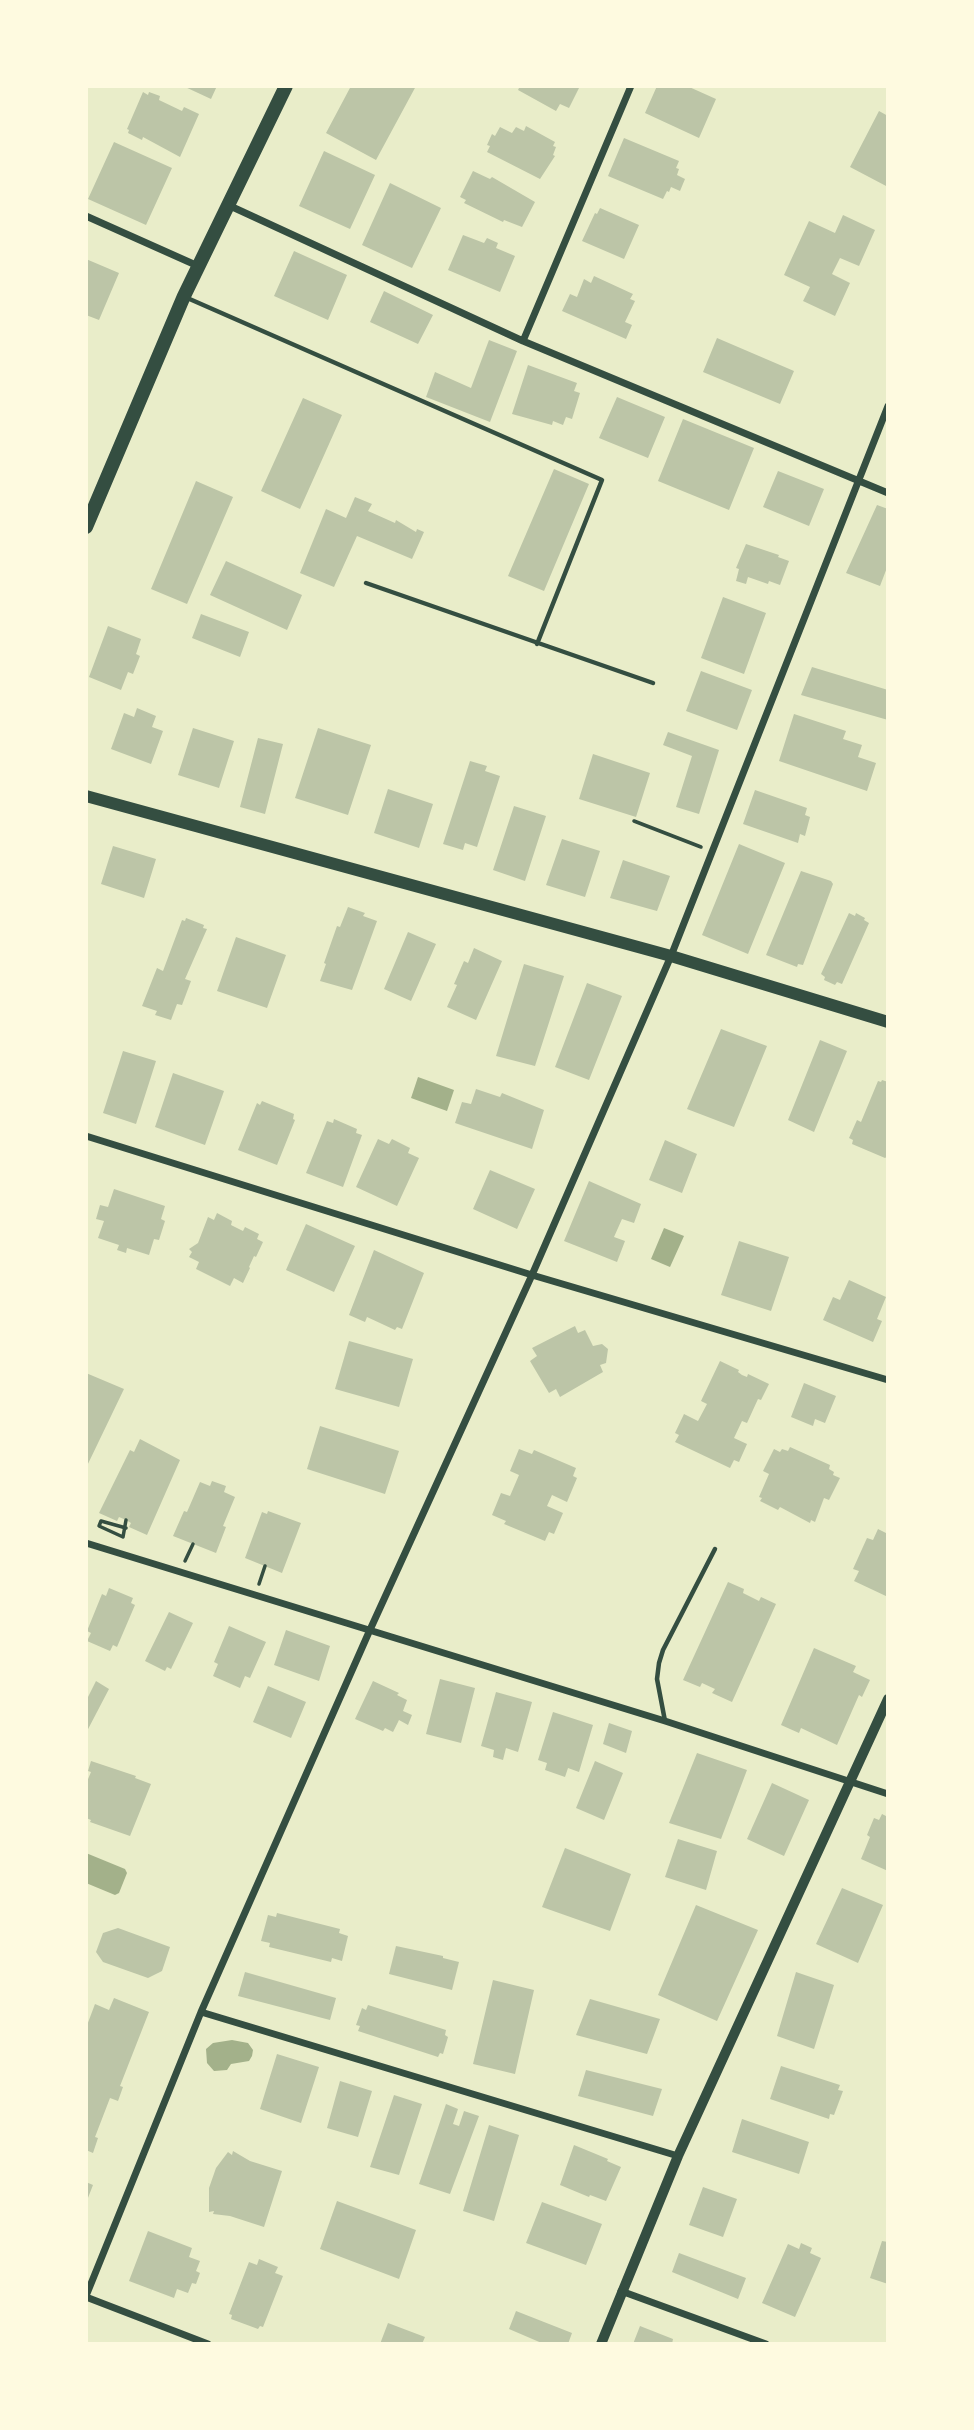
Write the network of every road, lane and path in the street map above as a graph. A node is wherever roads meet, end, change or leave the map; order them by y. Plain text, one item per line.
1 (286, 86) edge
2 (631, 86) edge
3 (227, 205) junction
4 (86, 216) edge
5 (198, 266) junction
6 (184, 296) junction
7 (523, 341) junction
8 (888, 406) edge
9 (859, 481) junction
10 (888, 493) edge
11 (86, 527) edge
12 (366, 583) dead end
13 (537, 644) junction
14 (653, 684) dead end
15 (86, 796) edge
16 (634, 821) dead end
17 (712, 851) junction
18 (671, 956) junction
19 (888, 1022) edge
20 (86, 1136) edge
21 (532, 1275) junction
22 (888, 1380) edge
23 (126, 1520) dead end
24 (126, 1528) junction
25 (86, 1543) edge
26 (193, 1544) dead end
27 (715, 1549) dead end
28 (265, 1566) dead end
29 (181, 1572) junction
30 (255, 1595) junction
31 (369, 1632) junction
32 (888, 1699) edge
33 (666, 1721) junction
34 (850, 1782) junction
35 (888, 1794) edge
36 (201, 2012) junction
37 (678, 2156) junction
38 (621, 2291) junction
39 (86, 2296) edge
40 (208, 2344) edge
41 (601, 2344) edge
42 (765, 2344) edge

1 - 3 main road
2 - 7 street
3 - 5 main road
3 - 7 street
4 - 5 street
5 - 6 main road
6 - 11 main road
6 - 13 lane
7 - 9 street
8 - 9 street
9 - 10 street
9 - 17 street
12 - 13 lane
13 - 14 lane
15 - 18 main road
16 - 17 path
17 - 18 street
18 - 19 main road
18 - 21 street
20 - 21 street
21 - 22 street
21 - 31 street
23 - 24 path
24 - 24 path
25 - 29 street
26 - 29 path
27 - 33 lane
28 - 30 path
29 - 30 street
30 - 31 street
31 - 33 street
31 - 36 street
32 - 34 street
33 - 34 street
34 - 35 street
34 - 37 street
36 - 37 street
36 - 39 street
37 - 38 street
38 - 41 street
38 - 42 street
39 - 40 street

